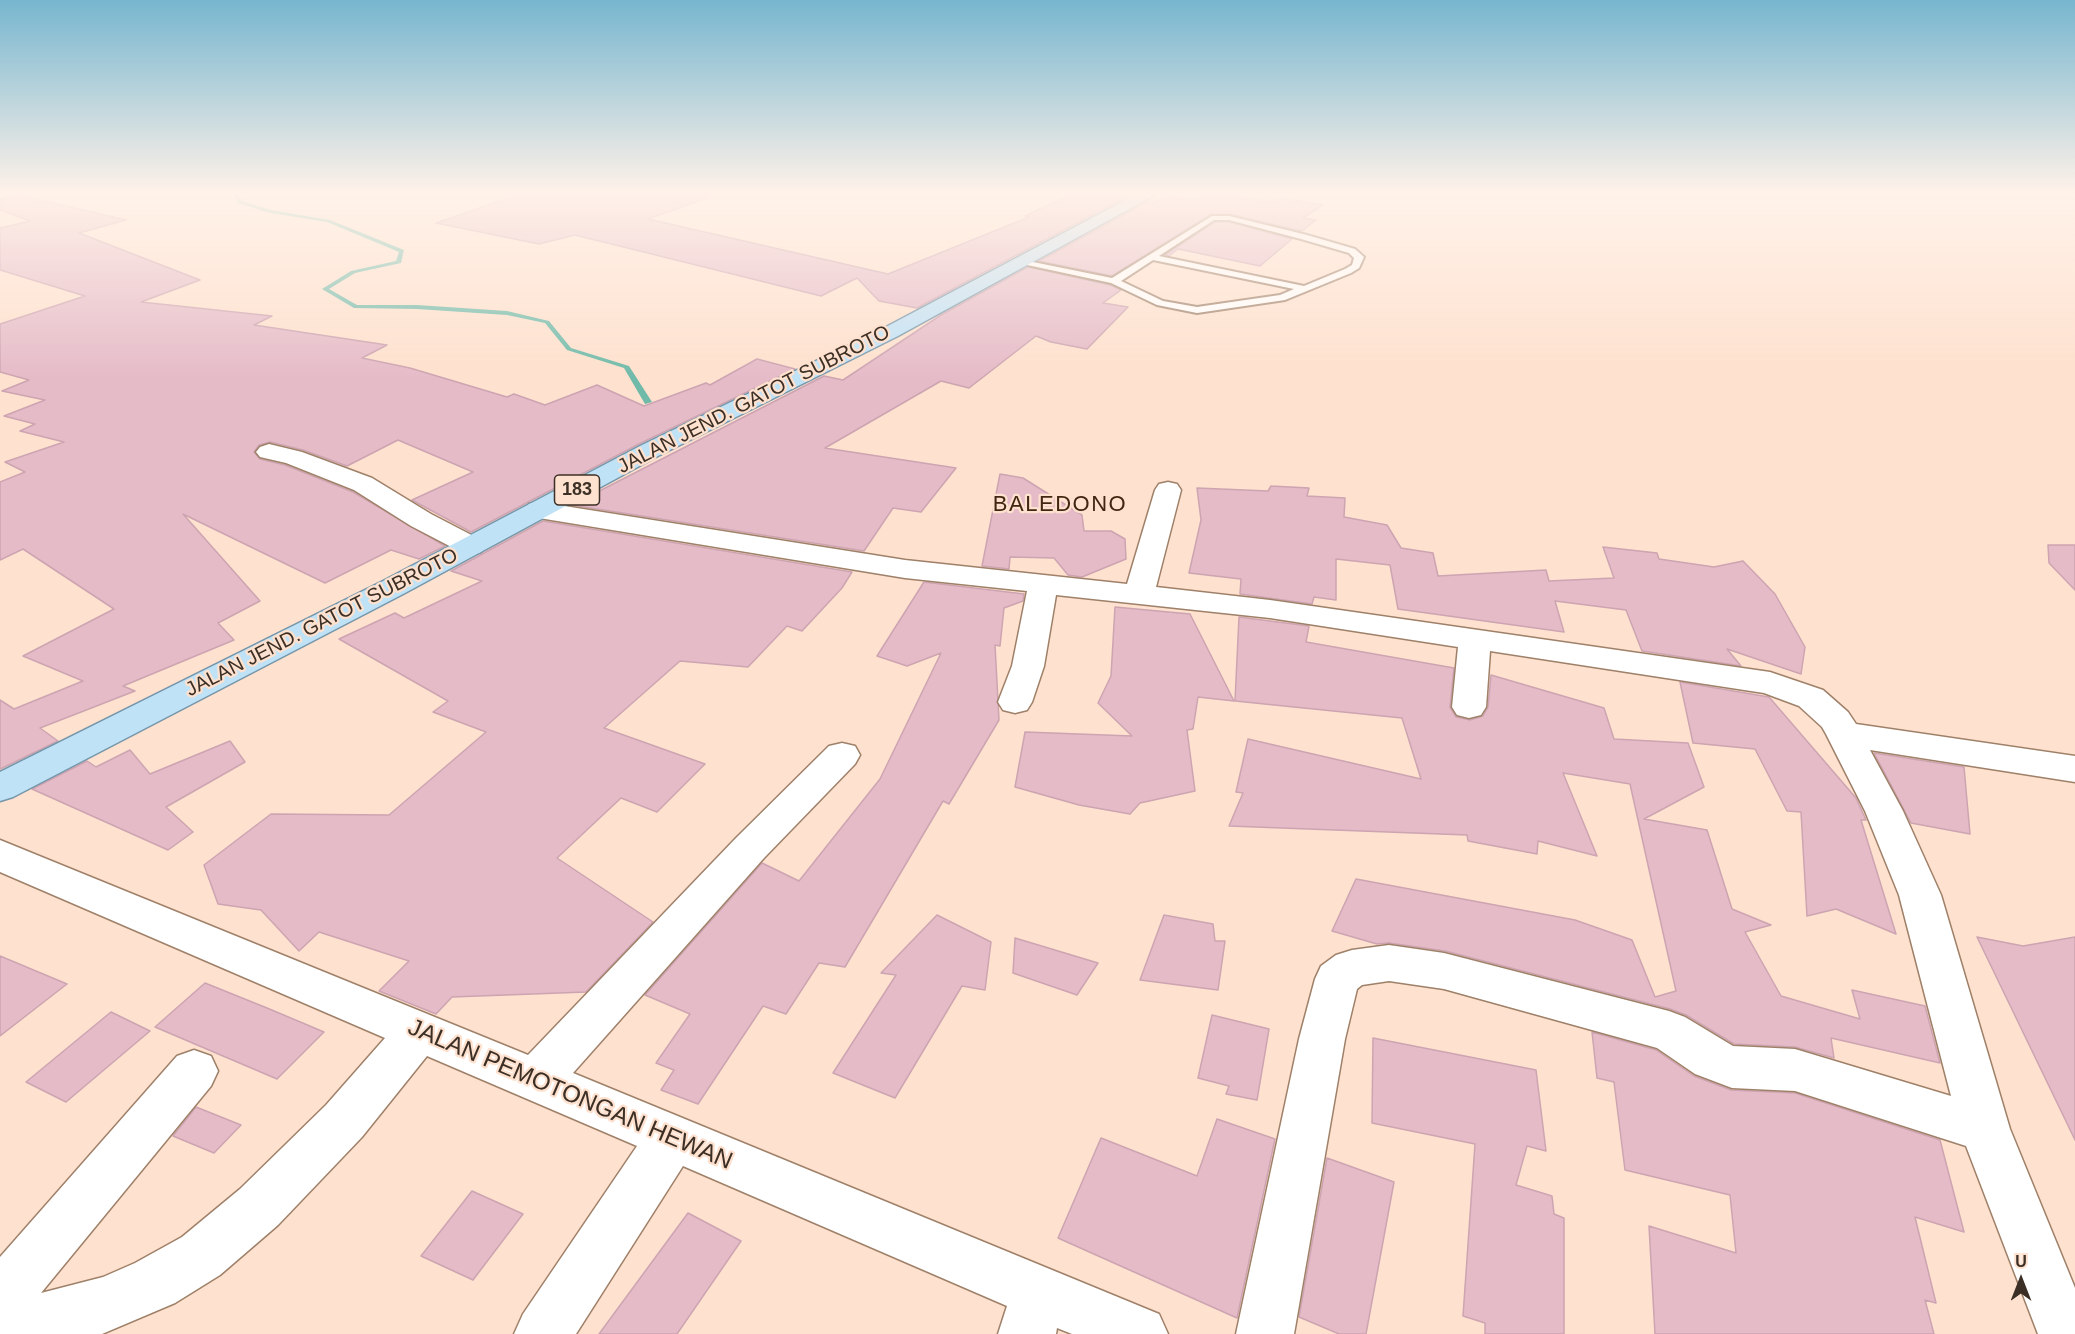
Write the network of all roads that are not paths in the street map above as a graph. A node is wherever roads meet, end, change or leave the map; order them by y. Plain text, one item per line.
1 (1041, 253) edge
2 (1156, 253) edge
3 (1355, 253) edge
4 (1150, 257) junction
5 (1023, 263) junction
6 (1114, 280) junction
7 (1306, 289) junction
8 (269, 452) dead end
9 (1168, 490) dead end
10 (539, 510) junction
11 (471, 546) junction
12 (1043, 584) junction
13 (1139, 594) junction
14 (1475, 639) junction
15 (1015, 702) dead end
16 (1469, 707) dead end
17 (1844, 734) junction
18 (842, 755) dead end
19 (2075, 770) edge
20 (0, 788) edge
21 (0, 855) edge
22 (419, 1031) junction
23 (194, 1071) dead end
24 (537, 1079) junction
25 (1985, 1130) junction
26 (672, 1138) junction
27 (0, 1299) edge
28 (1034, 1313) edge
29 (0, 1329) edge
30 (543, 1334) edge
31 (1140, 1334) edge
32 (1265, 1334) edge
33 (2069, 1334) edge

1 - 5 main road, JALAN JEND. GATOT SUBROTO / 183
2 - 4 lane
3 - 7 lane
4 - 6 lane
4 - 7 lane
5 - 6 lane
5 - 10 main road, JALAN JEND. GATOT SUBROTO / 183
6 - 7 lane
8 - 11 street
9 - 13 street
10 - 11 main road, JALAN JEND. GATOT SUBROTO / 183
10 - 12 street
11 - 20 main road, JALAN JEND. GATOT SUBROTO / 183
12 - 13 street
12 - 15 street
13 - 14 street
14 - 16 street
14 - 17 street
17 - 19 street
17 - 25 street
18 - 24 street
21 - 22 street, JALAN PEMOTONGAN HEWAN
22 - 24 street, JALAN PEMOTONGAN HEWAN
22 - 29 street
23 - 27 street
24 - 26 street, JALAN PEMOTONGAN HEWAN
25 - 32 street
25 - 33 street
26 - 28 street, JALAN PEMOTONGAN HEWAN
26 - 30 street
28 - 31 street, JALAN PEMOTONGAN HEWAN

